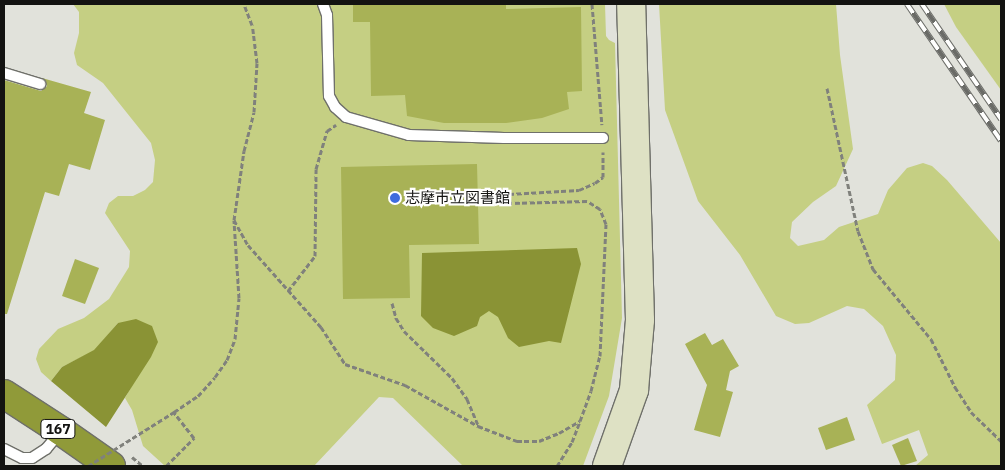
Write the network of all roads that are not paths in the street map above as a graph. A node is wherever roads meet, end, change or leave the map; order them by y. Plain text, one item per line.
1 (323, 4) edge
2 (631, 4) edge
3 (4, 73) edge
4 (40, 84) dead end
5 (603, 138) road end
6 (4, 394) edge
7 (61, 431) junction
8 (4, 449) edge
9 (111, 466) edge
10 (607, 466) edge

1 - 5 lane
2 - 10 street
3 - 4 lane
6 - 7 highway, 167
7 - 8 lane
7 - 9 highway, 167

